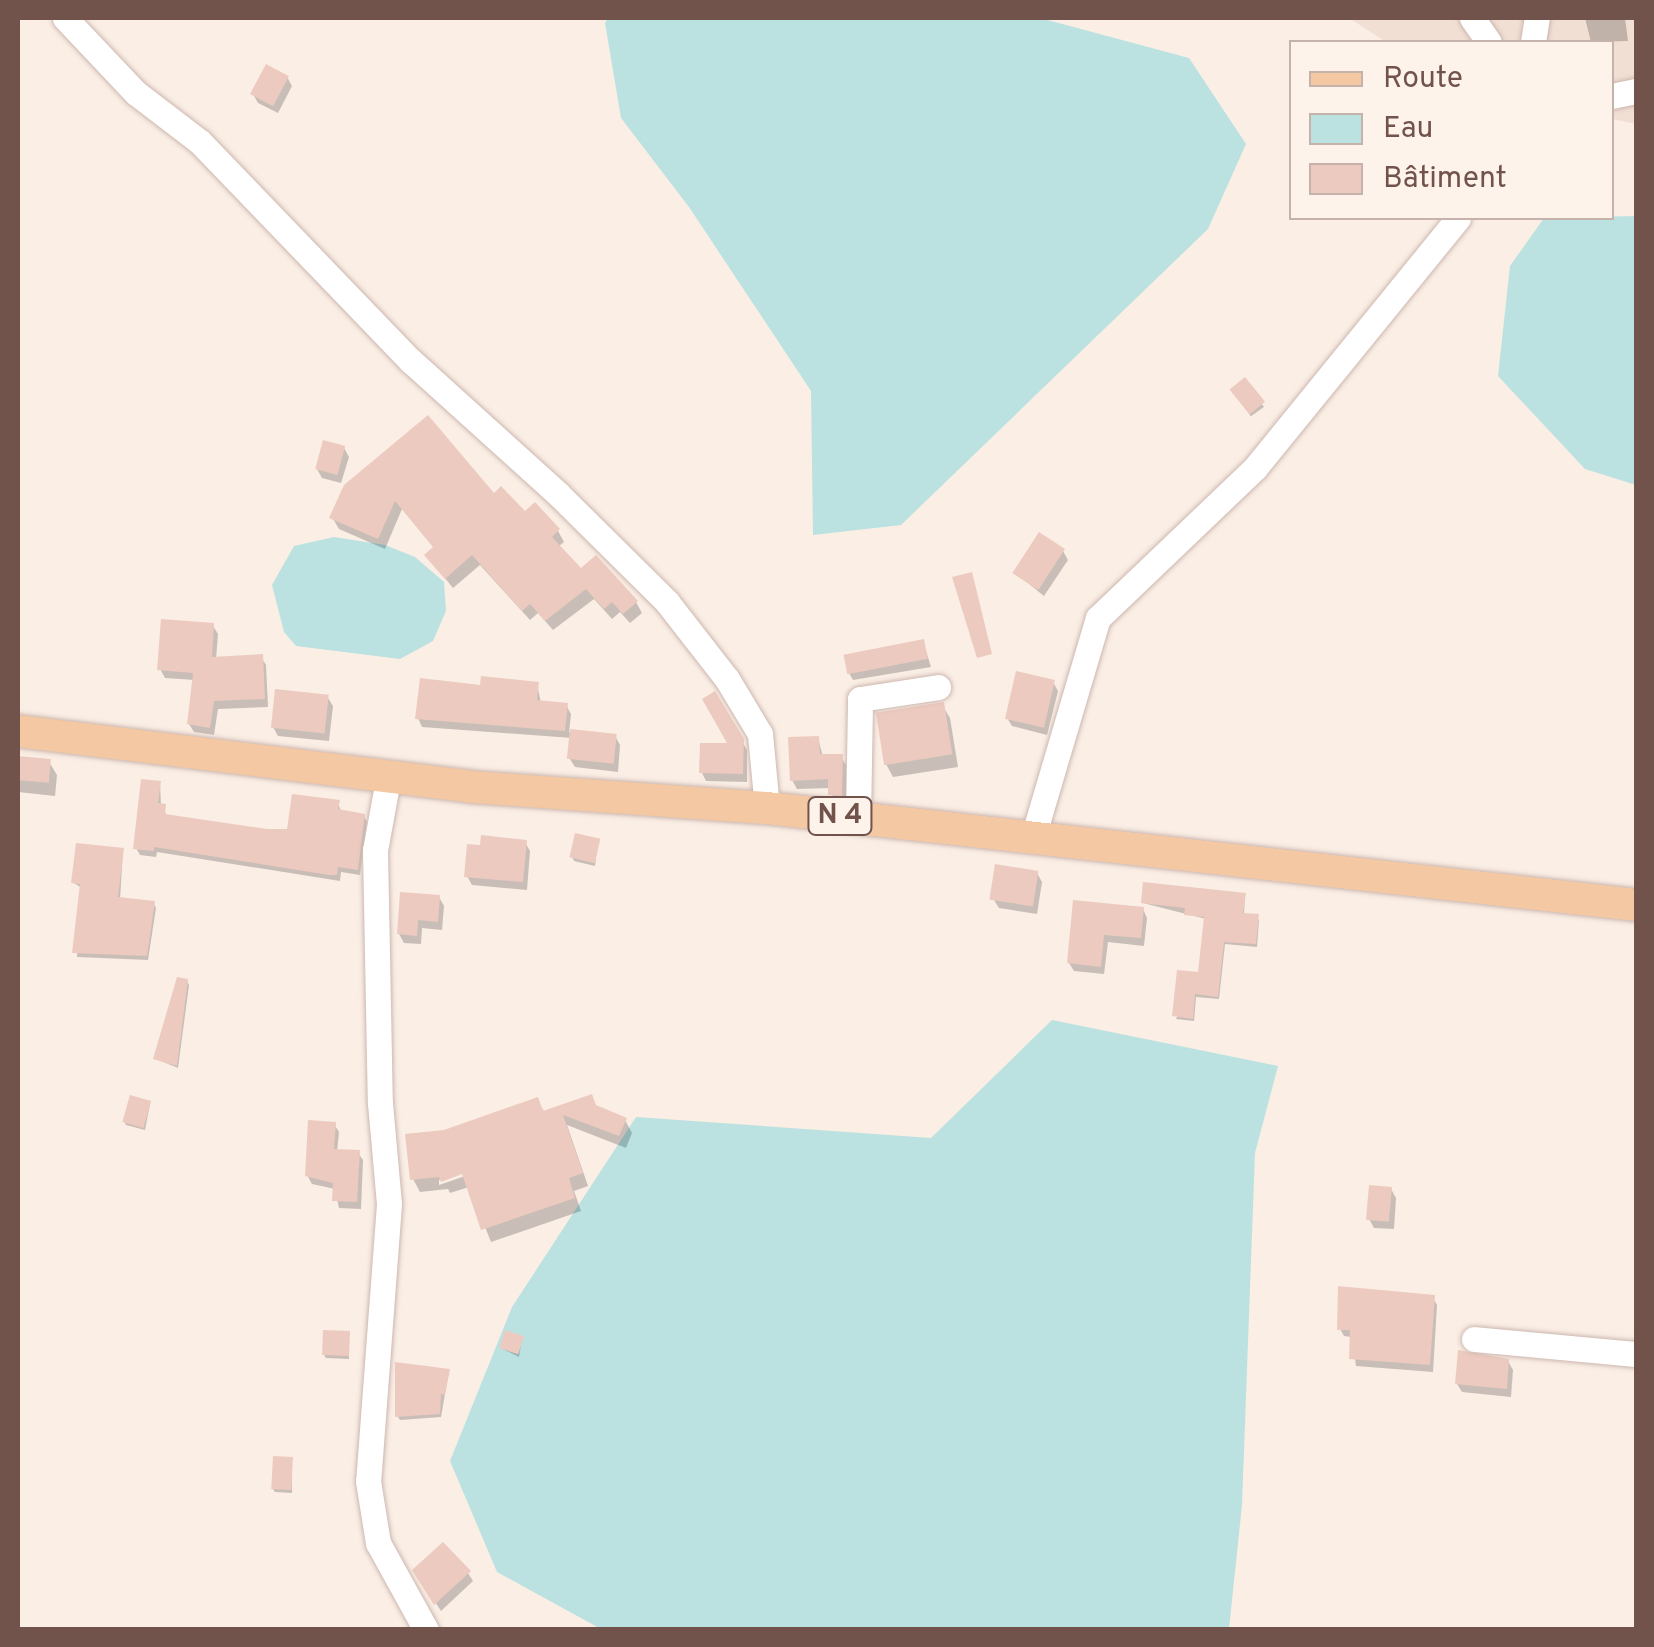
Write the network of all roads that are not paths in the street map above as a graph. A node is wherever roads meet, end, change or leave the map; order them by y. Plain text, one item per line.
1 (65, 18) edge
2 (1472, 18) edge
3 (1488, 40) edge
4 (1456, 220) edge
5 (938, 687) dead end
6 (30, 732) edge
7 (389, 774) junction
8 (767, 808) junction
9 (858, 818) junction
10 (1033, 837) junction
11 (1636, 905) edge
12 (1474, 1338) dead end
13 (1636, 1354) edge
14 (426, 1630) edge

1 - 8 street
2 - 3 street
4 - 10 street
5 - 9 street
6 - 7 main road, N 4
7 - 8 main road, N 4
7 - 14 street
8 - 9 main road, N 4
9 - 10 main road, N 4
10 - 11 main road, N 4
12 - 13 street

